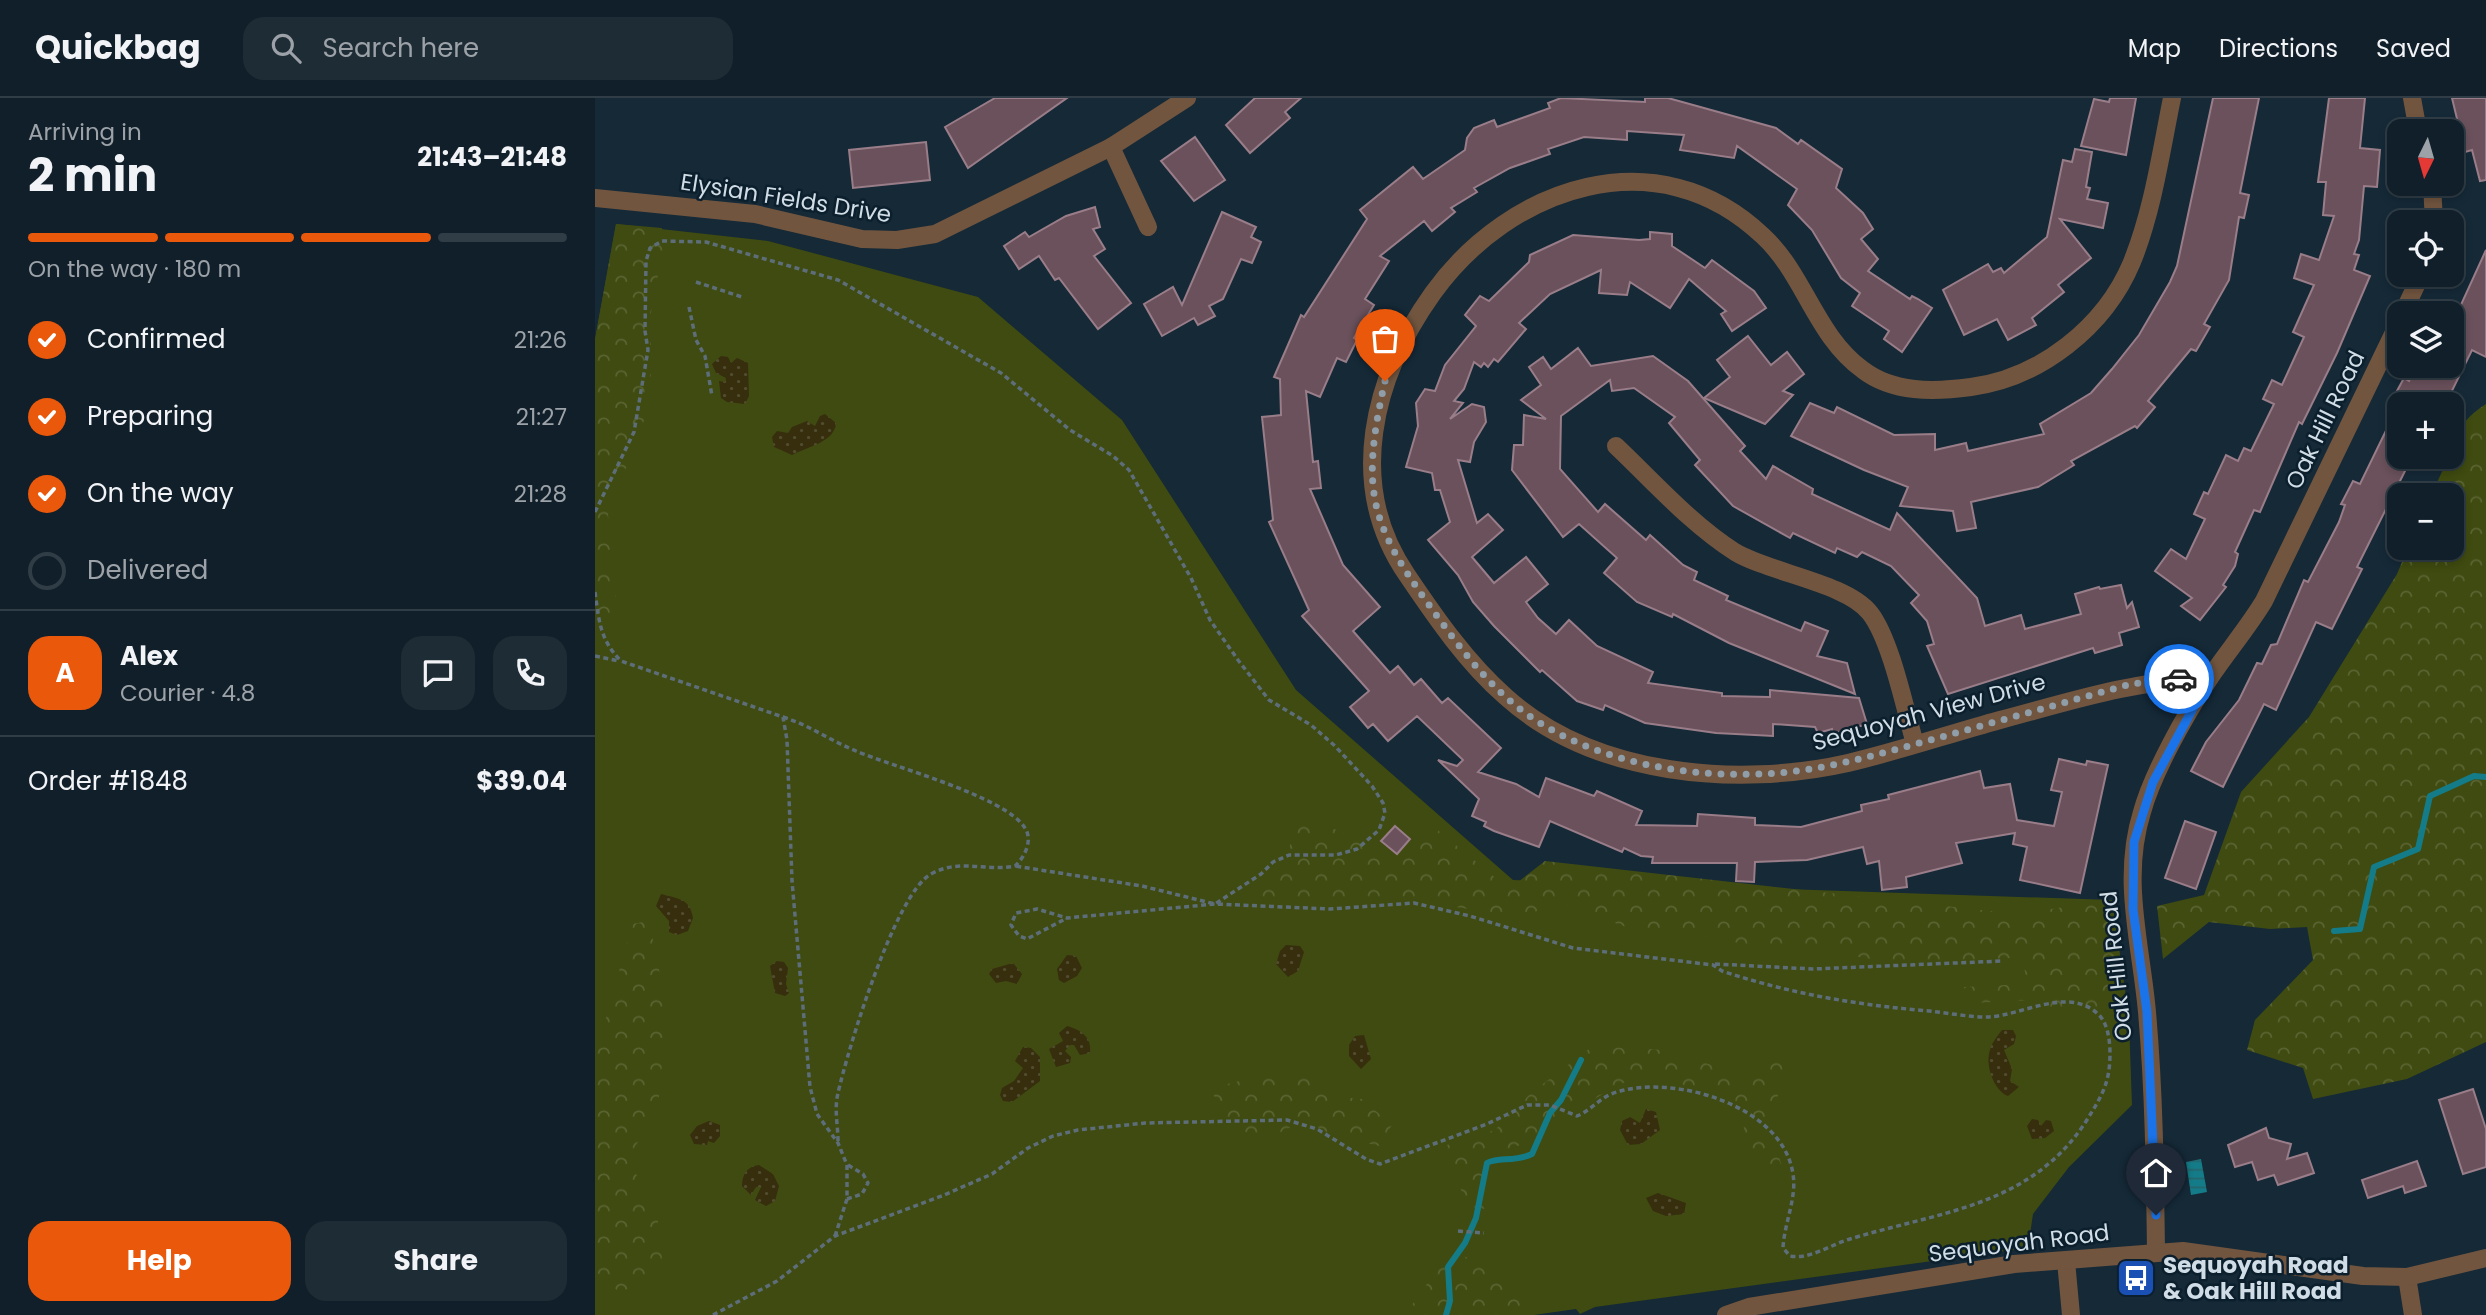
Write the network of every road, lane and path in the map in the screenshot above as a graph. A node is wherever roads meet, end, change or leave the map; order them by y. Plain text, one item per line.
1 (1187, 98) edge
2 (2172, 98) edge
3 (2412, 98) edge
4 (2416, 119) edge
5 (1111, 147) junction
6 (595, 198) edge
7 (1148, 227) dead end
8 (696, 282) dead end
9 (742, 298) dead end
10 (689, 307) dead end
11 (2387, 347) edge
12 (712, 396) dead end
13 (1616, 446) dead end
14 (595, 512) edge
15 (595, 592) edge
16 (595, 656) edge
17 (621, 661) junction
18 (2209, 679) junction
19 (783, 718) junction
20 (1915, 744) junction
21 (1015, 866) junction
22 (1215, 904) junction
23 (1067, 918) junction
24 (2003, 961) dead end
25 (1713, 965) junction
26 (838, 1143) junction
27 (847, 1165) junction
28 (847, 1199) junction
29 (1458, 1231) dead end
30 (1484, 1233) dead end
31 (835, 1236) junction
32 (2156, 1252) junction
33 (2486, 1258) edge
34 (2066, 1261) junction
35 (2407, 1277) junction
36 (713, 1315) edge
37 (1725, 1315) edge
38 (2071, 1315) edge
39 (2413, 1315) edge

1 - 5 street, Elysian Fields Drive
2 - 20 street, Sequoyah View Drive
3 - 4 street
5 - 6 street, Elysian Fields Drive
5 - 7 street
8 - 9 path
10 - 12 path
11 - 18 street, Oak Hill Road
13 - 20 street
14 - 22 path
15 - 17 path
16 - 17 path
17 - 19 path
18 - 20 street, Sequoyah View Drive
18 - 32 street, Oak Hill Road
19 - 21 path
19 - 26 path
21 - 22 path
21 - 26 path
22 - 23 path
22 - 25 path
23 - 23 path
24 - 25 path
25 - 31 path
26 - 27 path
27 - 28 path
27 - 28 path
28 - 31 path
29 - 30 path
31 - 36 path
32 - 34 street, Sequoyah Road
32 - 35 street, Sequoyah Road
33 - 35 street, Sequoyah Road
34 - 37 street, Sequoyah Road
34 - 38 street
35 - 39 street

